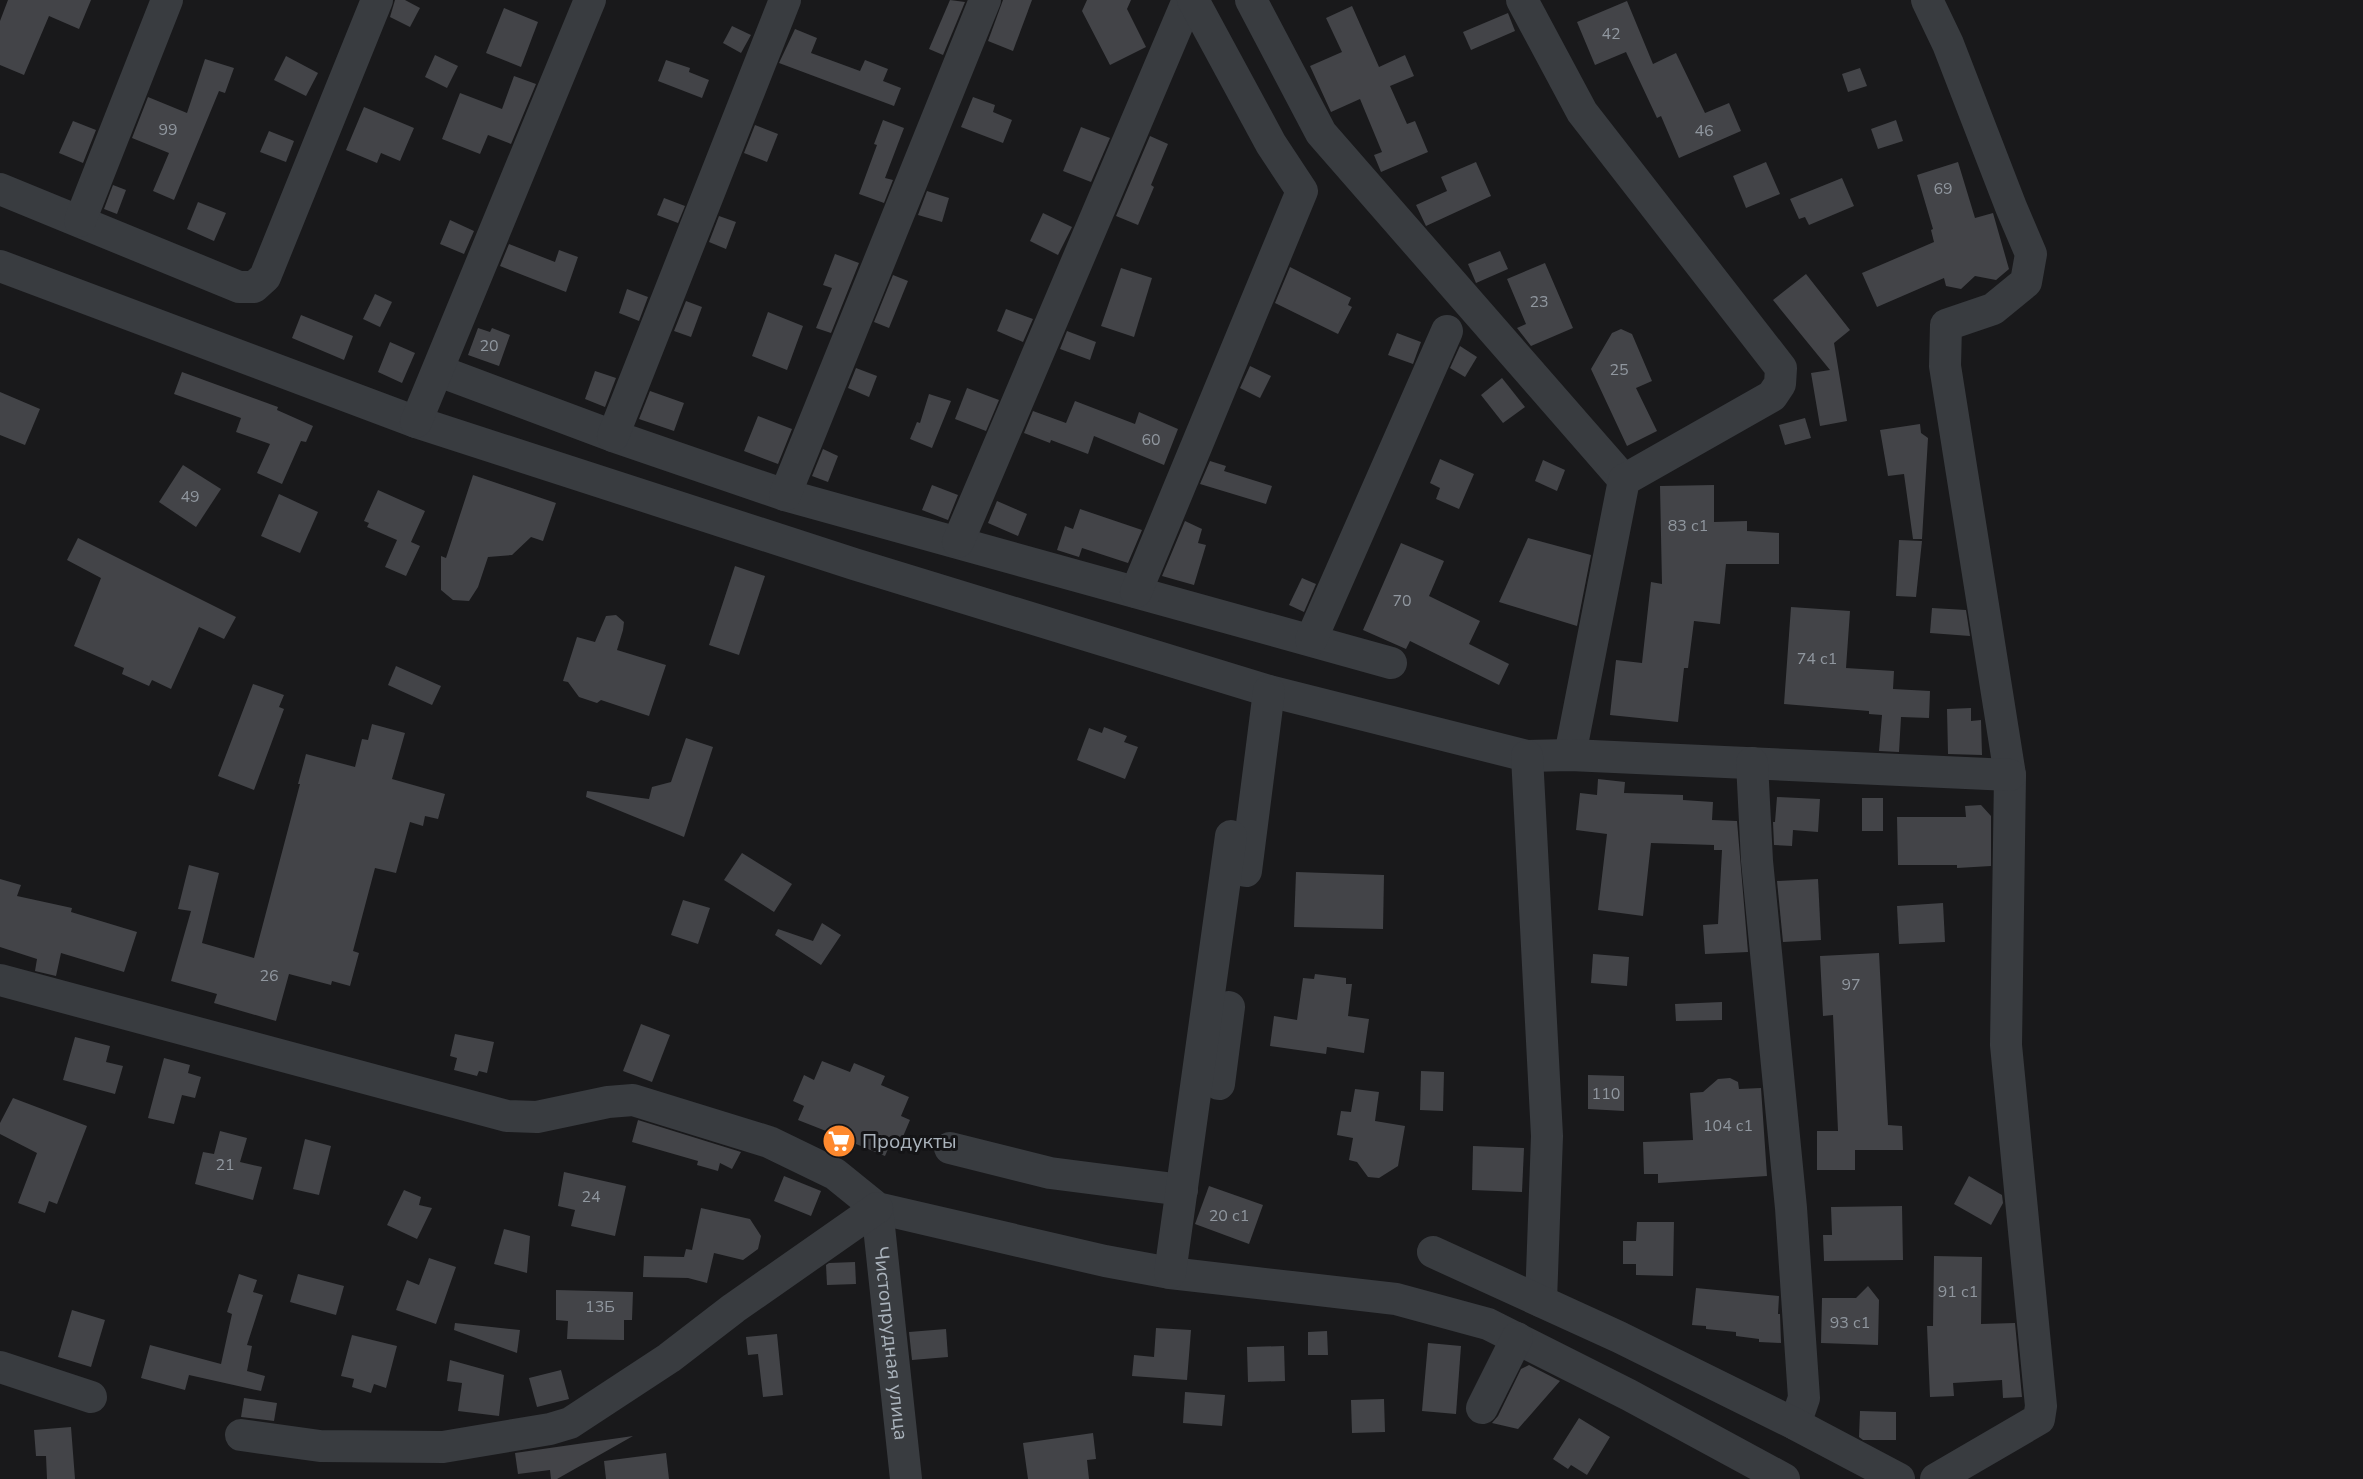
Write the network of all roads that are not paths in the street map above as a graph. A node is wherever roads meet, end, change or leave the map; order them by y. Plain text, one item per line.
1 (167, 0) edge
2 (377, 0) edge
3 (590, 0) edge
4 (785, 0) edge
5 (985, 0) edge
6 (1188, 0) edge
7 (1193, 0) edge
8 (1251, 0) edge
9 (1522, 0) edge
10 (1927, 0) edge
11 (0, 189) edge
12 (80, 220) junction
13 (0, 266) edge
14 (1447, 331) dead end
15 (439, 371) junction
16 (416, 422) junction
17 (613, 436) junction
18 (1624, 480) junction
19 (785, 495) junction
20 (958, 542) junction
21 (1136, 592) junction
22 (1311, 640) junction
23 (1391, 663) dead end
24 (1269, 691) junction
25 (1570, 755) junction
26 (1527, 756) junction
27 (1752, 763) junction
28 (2010, 776) junction
29 (1231, 836) dead end
30 (0, 980) edge
31 (1219, 1084) dead end
32 (950, 1148) dead end
33 (1182, 1190) junction
34 (877, 1208) junction
35 (1433, 1252) dead end
36 (1170, 1273) junction
37 (1541, 1301) junction
38 (1517, 1338) junction
39 (0, 1367) edge
40 (92, 1397) dead end
41 (1482, 1408) dead end
42 (1795, 1424) junction
43 (241, 1435) dead end
44 (1895, 1478) edge
45 (906, 1479) edge
46 (1784, 1479) edge
47 (1936, 1479) edge

1 - 12 street
2 - 12 street
3 - 15 street
4 - 17 street
5 - 19 street
6 - 20 street
7 - 21 street
8 - 18 street
9 - 18 street
10 - 28 street
11 - 12 street
13 - 16 street
14 - 22 street
15 - 16 street
15 - 17 street
16 - 24 street
17 - 19 street
18 - 25 street
19 - 20 street
20 - 21 street
21 - 22 street
22 - 23 street
24 - 26 street
24 - 31 street
25 - 26 street
25 - 27 street
26 - 37 street
27 - 28 street
27 - 42 street
28 - 47 street
29 - 33 street
30 - 34 street
32 - 33 street
33 - 36 street
34 - 36 street
34 - 43 street
34 - 45 street, Чистопрудная улица
35 - 37 street
36 - 38 street
37 - 42 street
38 - 41 street
38 - 46 street
39 - 40 street
42 - 44 street

